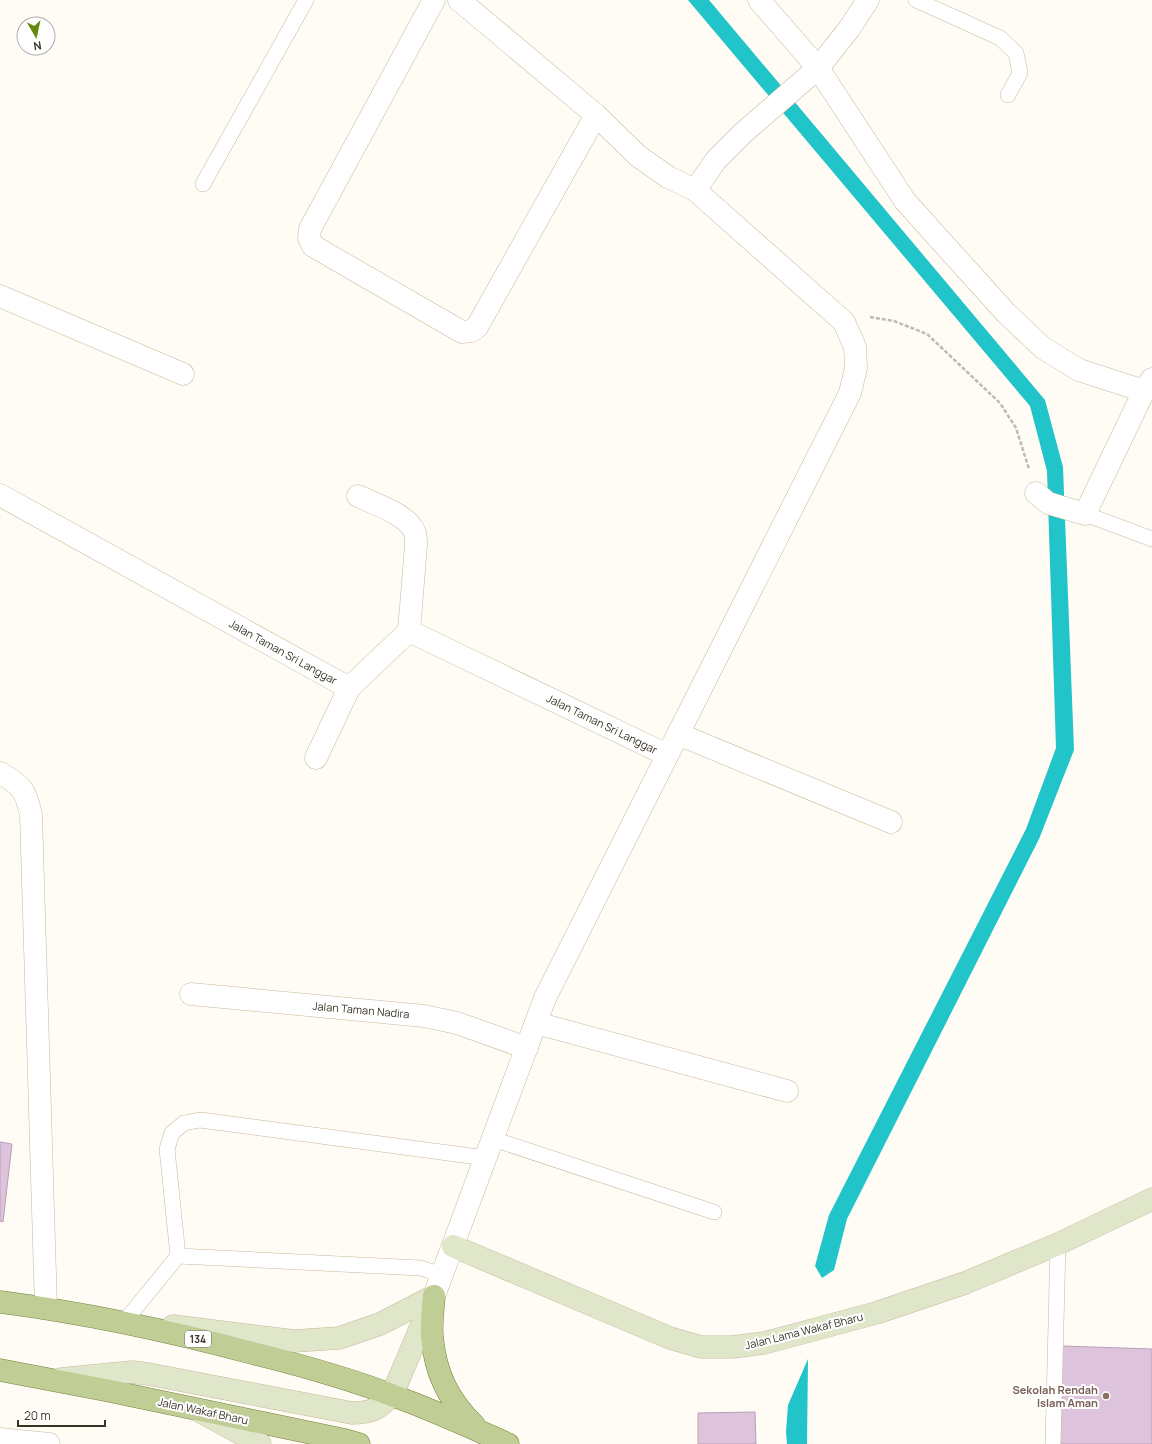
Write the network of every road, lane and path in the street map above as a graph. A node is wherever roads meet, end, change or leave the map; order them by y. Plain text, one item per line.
1 (306, 0) edge
2 (434, 0) edge
3 (459, 0) edge
4 (760, 0) edge
5 (868, 0) edge
6 (916, 0) edge
7 (811, 74) junction
8 (1008, 95) dead end
9 (596, 115) junction
10 (202, 184) dead end
11 (695, 190) junction
12 (0, 296) edge
13 (844, 322) junction
14 (183, 374) dead end
15 (1148, 385) edge
16 (0, 495) edge
17 (358, 496) dead end
18 (1042, 498) joint
19 (1077, 511) junction
20 (1152, 539) edge
21 (409, 631) junction
22 (349, 688) junction
23 (678, 734) junction
24 (667, 755) junction
25 (316, 758) dead end
26 (0, 774) edge
27 (891, 822) dead end
28 (191, 994) dead end
29 (536, 1023) junction
30 (527, 1048) junction
31 (787, 1091) dead end
32 (489, 1149) junction
33 (1152, 1199) edge
34 (714, 1212) dead end
35 (1058, 1244) junction
36 (453, 1246) junction
37 (178, 1256) junction
38 (442, 1275) junction
39 (434, 1296) junction
40 (0, 1302) edge
41 (46, 1308) junction
42 (124, 1322) junction
43 (0, 1370) edge
44 (51, 1380) junction
45 (392, 1395) junction
46 (195, 1409) junction
47 (482, 1432) junction
48 (0, 1439) edge
49 (49, 1444) edge
50 (260, 1444) edge
51 (359, 1444) edge
52 (508, 1444) edge
53 (1054, 1444) edge

1 - 10 lane
2 - 9 street
3 - 9 street
4 - 7 street
5 - 7 street
6 - 8 lane
7 - 11 street
7 - 15 street
9 - 11 street
11 - 13 street
12 - 14 street
13 - 18 path
13 - 23 street
15 - 19 street
16 - 22 street, Jalan Taman Sri Langgar
17 - 21 street
18 - 19 street
19 - 20 lane
21 - 22 street, Jalan Taman Sri Langgar
21 - 24 street, Jalan Taman Sri Langgar
22 - 25 street
23 - 24 street
23 - 27 street
24 - 29 street
26 - 41 street
28 - 30 street, Jalan Taman Nadira
29 - 30 street
29 - 31 street
30 - 32 street
32 - 34 lane
32 - 36 street
32 - 37 lane
33 - 35 street, Jalan Lama Wakaf Bharu
35 - 36 street, Jalan Lama Wakaf Bharu
35 - 53 lane
36 - 38 street
37 - 38 lane
37 - 42 lane
38 - 39 street
39 - 42 street, 134
39 - 45 street
39 - 47 main road
40 - 41 main road, 134
41 - 42 main road, 134
42 - 45 main road, 134
43 - 44 main road, Jalan Wakaf Bharu
44 - 45 street
44 - 46 main road, Jalan Wakaf Bharu
45 - 47 main road
46 - 50 street
46 - 51 main road, Jalan Wakaf Bharu
47 - 52 main road
48 - 49 street

